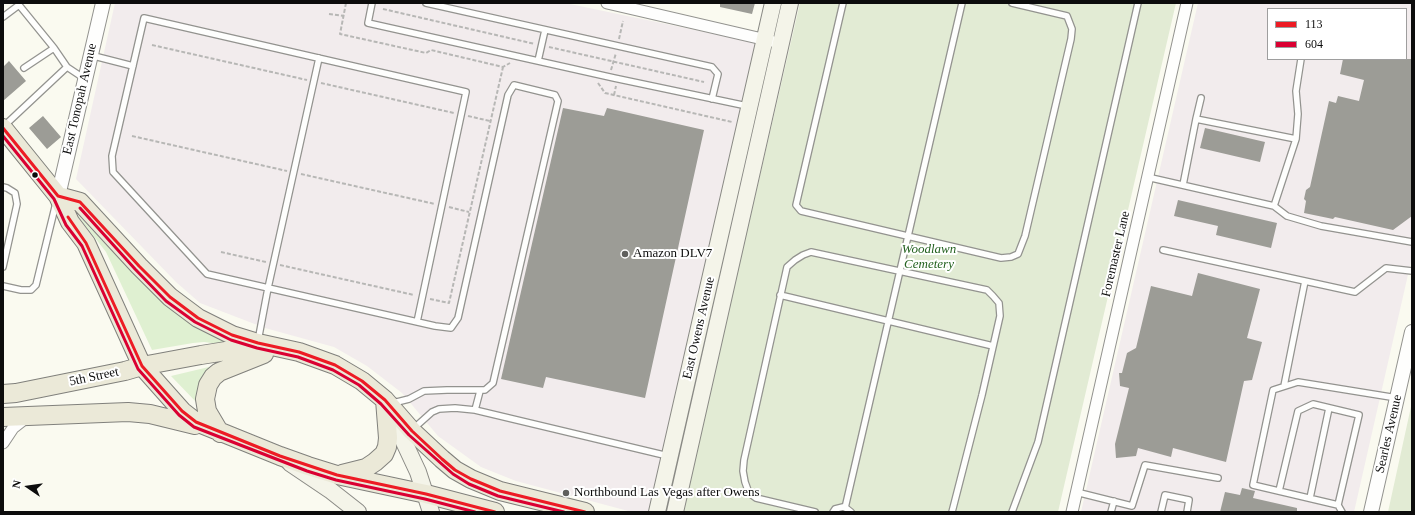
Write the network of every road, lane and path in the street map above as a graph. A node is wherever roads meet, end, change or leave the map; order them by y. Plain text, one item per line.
1 (102, 3) edge
2 (346, 3) edge
3 (372, 3) edge
4 (426, 3) edge
5 (607, 3) edge
6 (773, 3) edge
7 (790, 3) edge
8 (843, 3) edge
9 (962, 3) edge
10 (1012, 3) edge
11 (1138, 3) edge
12 (1187, 3) edge
13 (18, 4) edge
14 (646, 7) edge
15 (329, 14) dead end
16 (344, 16) junction
17 (3, 17) edge
18 (623, 21) dead end
19 (545, 30) junction
20 (765, 40) junction
21 (781, 43) junction
22 (617, 46) junction
23 (54, 48) junction
24 (90, 55) junction
25 (319, 58) junction
26 (1300, 60) edge
27 (538, 61) junction
28 (510, 62) dead end
29 (133, 66) junction
30 (503, 67) junction
31 (24, 68) dead end
32 (67, 68) junction
33 (614, 78) junction
34 (85, 79) junction
35 (598, 83) dead end
36 (614, 95) junction
37 (1201, 98) dead end
38 (712, 99) junction
39 (750, 107) junction
40 (1196, 119) junction
41 (737, 124) dead end
42 (3, 127) edge
43 (1296, 139) junction
44 (1147, 177) junction
45 (1183, 185) junction
46 (3, 187) edge
47 (58, 196) junction
48 (1274, 206) junction
49 (908, 236) junction
50 (1412, 242) edge
51 (1163, 250) dead end
52 (221, 252) dead end
53 (273, 263) junction
54 (3, 267) edge
55 (900, 271) junction
56 (1412, 271) edge
57 (1305, 282) junction
58 (3, 286) edge
59 (268, 288) junction
60 (780, 295) junction
61 (422, 297) junction
62 (887, 321) junction
63 (416, 322) junction
64 (1412, 332) edge
65 (258, 343) junction
66 (993, 346) junction
67 (280, 348) junction
68 (142, 366) junction
69 (1284, 386) junction
70 (480, 391) junction
71 (3, 394) edge
72 (1397, 398) junction
73 (384, 400) junction
74 (1329, 408) junction
75 (475, 410) junction
76 (29, 416) junction
77 (3, 417) edge
78 (412, 431) junction
79 (220, 433) junction
80 (3, 442) edge
81 (280, 456) junction
82 (669, 456) junction
83 (337, 474) junction
84 (1218, 478) dead end
85 (1280, 491) junction
86 (1076, 492) junction
87 (426, 494) junction
88 (1310, 498) junction
89 (1114, 501) junction
90 (1338, 505) junction
91 (844, 508) junction
92 (358, 512) edge
93 (431, 512) edge
94 (495, 512) edge
95 (585, 512) edge
96 (657, 512) edge
97 (676, 512) edge
98 (815, 512) edge
99 (833, 512) edge
100 (851, 512) edge
101 (952, 512) edge
102 (1012, 512) edge
103 (1072, 512) edge
104 (1111, 512) edge
105 (1161, 512) edge
106 (1187, 512) edge
107 (1342, 512) edge
108 (1371, 512) edge

1 - 24 street, East Tonopah Avenue
2 - 16 path
3 - 27 lane
4 - 19 lane
5 - 14 street
6 - 20 main road, East Owens Avenue
7 - 21 main road, East Owens Avenue
8 - 49 lane
9 - 49 lane
10 - 49 lane
11 - 102 lane
12 - 44 street, Foremaster Lane
13 - 17 lane
13 - 23 lane
14 - 20 street
15 - 16 path
16 - 30 path
18 - 22 path
19 - 22 lane
19 - 27 lane
20 - 21 street
20 - 39 main road, East Owens Avenue
21 - 97 main road, East Owens Avenue
22 - 33 path
22 - 38 lane
23 - 31 lane
23 - 32 lane
24 - 29 lane
24 - 34 street, East Tonopah Avenue
25 - 29 lane
25 - 53 lane
25 - 61 lane
26 - 43 lane
27 - 33 lane
28 - 30 path
29 - 59 lane
30 - 61 path
32 - 34 lane
32 - 42 lane
33 - 36 path
33 - 38 lane
34 - 47 street, East Tonopah Avenue
35 - 36 path
36 - 41 path
37 - 40 lane
38 - 39 lane
39 - 82 main road, East Owens Avenue
40 - 43 lane
40 - 45 lane
42 - 47 main road
43 - 48 lane
44 - 45 lane
44 - 86 street, Foremaster Lane
45 - 48 lane
46 - 54 lane
47 - 58 lane
47 - 65 main road
47 - 68 main road
48 - 50 lane
49 - 55 lane
51 - 57 lane
52 - 53 path
53 - 59 lane
53 - 61 path
55 - 60 lane
55 - 62 lane
55 - 66 lane
56 - 57 lane
57 - 69 lane
59 - 63 lane
59 - 65 lane
60 - 62 lane
60 - 98 lane
61 - 63 lane
62 - 66 lane
62 - 91 lane
63 - 70 lane
64 - 72 street, Searles Avenue
65 - 67 main road
66 - 101 lane
67 - 68 main road, 5th Street
67 - 73 main road
67 - 79 main road
68 - 71 main road, 5th Street
68 - 79 main road
69 - 72 lane
69 - 85 lane
70 - 73 lane
70 - 75 lane
72 - 108 street, Searles Avenue
73 - 78 main road
73 - 83 main road
73 - 87 main road
74 - 85 lane
74 - 88 lane
74 - 90 lane
75 - 78 lane
75 - 82 lane
76 - 77 main road
76 - 79 main road
76 - 80 street
78 - 95 main road
79 - 81 main road
81 - 83 main road
81 - 92 main road
82 - 96 main road, East Owens Avenue
83 - 87 main road
84 - 89 lane
85 - 88 lane
86 - 89 lane
86 - 103 street, Foremaster Lane
87 - 93 main road
87 - 94 main road
88 - 90 lane
89 - 104 lane
90 - 107 lane
91 - 99 lane
91 - 100 lane
105 - 106 lane

